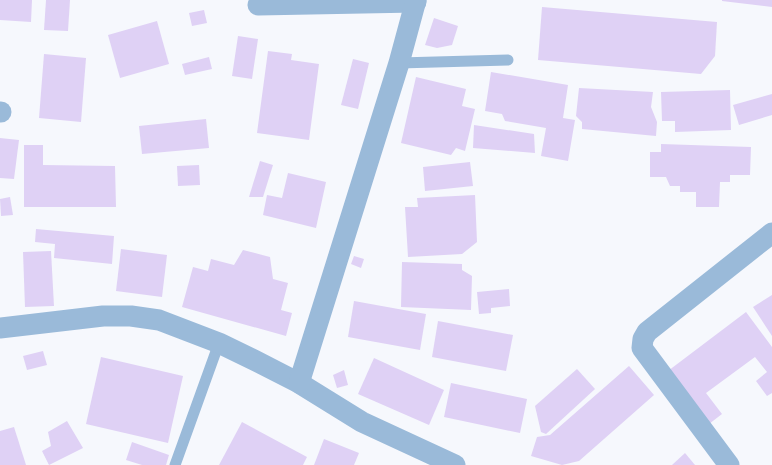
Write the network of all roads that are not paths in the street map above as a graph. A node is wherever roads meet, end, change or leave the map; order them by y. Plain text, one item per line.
1 (416, 1) edge
2 (258, 5) dead end
3 (508, 60) dead end
4 (399, 63) junction
5 (772, 233) edge
6 (0, 328) edge
7 (219, 343) junction
8 (299, 383) junction
9 (175, 465) edge
10 (455, 465) edge
11 (729, 465) edge

1 - 2 street
1 - 4 street
3 - 4 lane
4 - 8 street
5 - 11 street
6 - 7 street
7 - 8 street
7 - 9 lane
8 - 10 street

